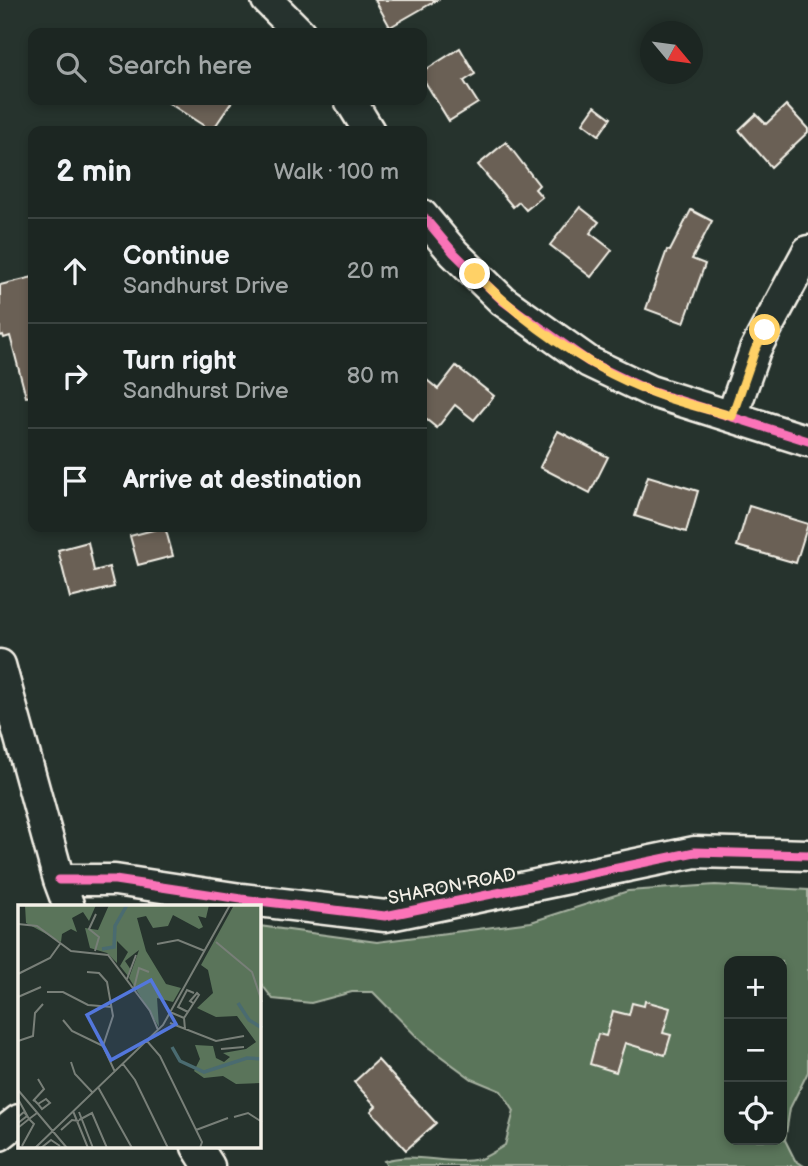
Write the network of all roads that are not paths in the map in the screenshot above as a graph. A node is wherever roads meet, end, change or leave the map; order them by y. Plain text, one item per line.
1 (267, 0) edge
2 (295, 28) edge
3 (354, 105) edge
4 (366, 126) edge
5 (427, 221) edge
6 (808, 251) edge
7 (732, 416) junction
8 (808, 440) edge
9 (0, 665) edge
10 (808, 855) edge
11 (64, 893) edge
12 (18, 1121) edge
13 (0, 1135) edge
14 (198, 1148) edge
15 (209, 1166) edge

1 - 2 street
3 - 4 street
5 - 7 street
6 - 7 street
7 - 8 street
9 - 11 street
10 - 11 street, SHARON ROAD
12 - 13 street
14 - 15 street

